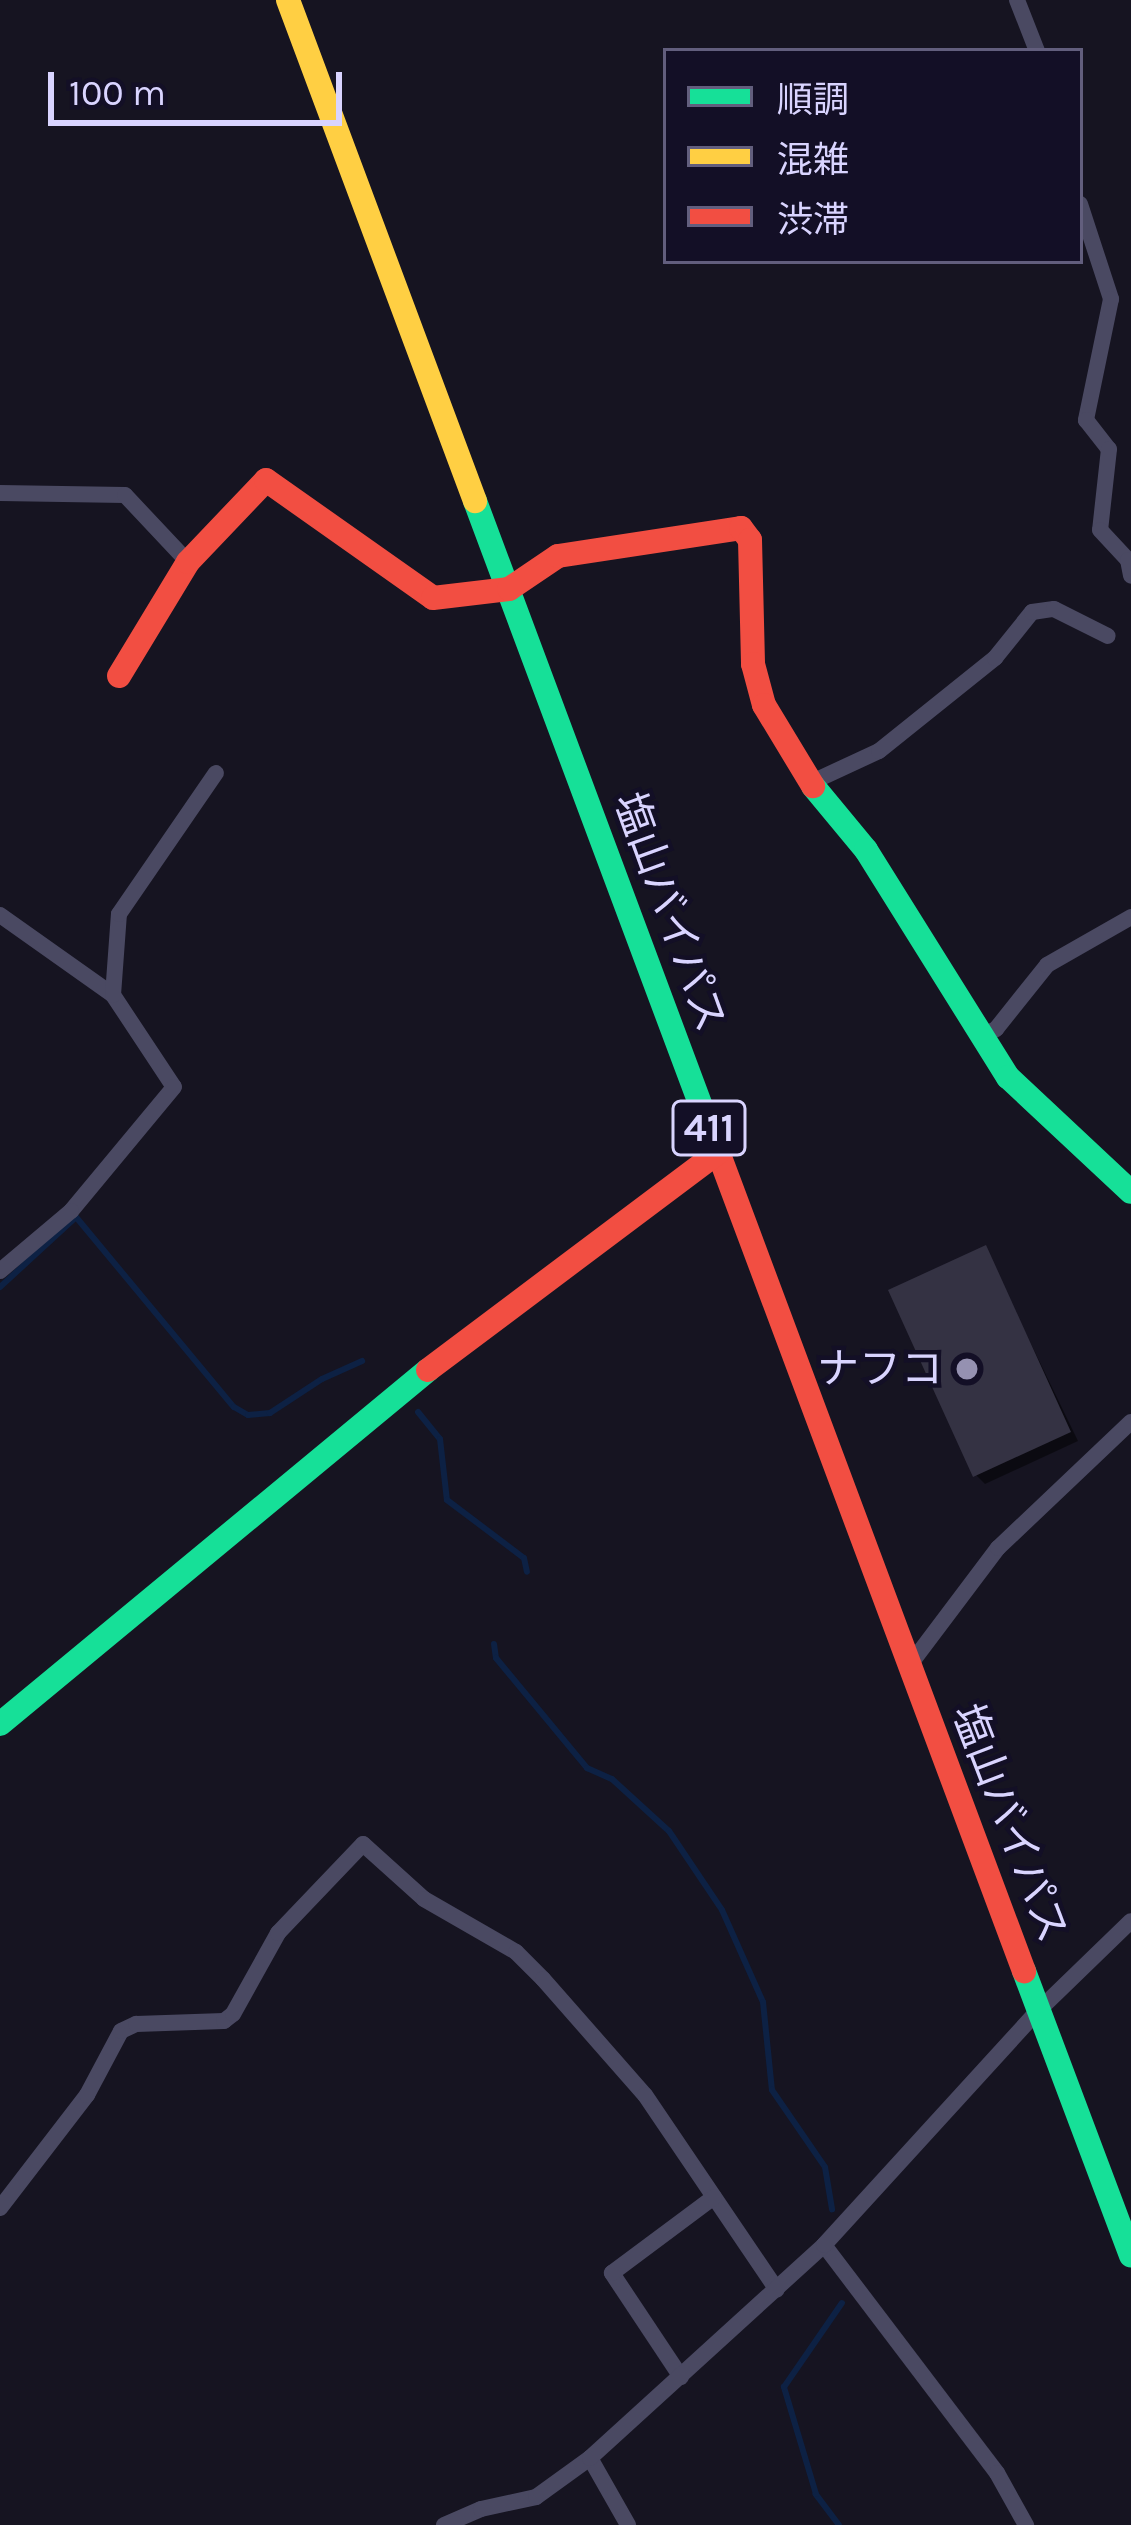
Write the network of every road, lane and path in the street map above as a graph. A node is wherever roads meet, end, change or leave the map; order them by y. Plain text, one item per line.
1 (288, 0) edge
2 (1016, 0) edge
3 (1036, 48) edge
4 (1083, 214) edge
5 (0, 493) edge
6 (188, 562) junction
7 (1131, 576) edge
8 (508, 589) junction
9 (1108, 636) dead end
10 (119, 676) dead end
11 (216, 773) dead end
12 (809, 783) junction
13 (0, 915) edge
14 (1131, 917) edge
15 (113, 995) junction
16 (979, 1037) junction
17 (718, 1152) junction
18 (1129, 1194) edge
19 (0, 1271) edge
20 (1131, 1422) edge
21 (909, 1667) junction
22 (0, 1724) edge
23 (1131, 1921) edge
24 (1038, 2012) junction
25 (714, 2198) junction
26 (0, 2208) edge
27 (824, 2245) junction
28 (1131, 2255) edge
29 (777, 2290) junction
30 (680, 2377) junction
31 (590, 2458) junction
32 (444, 2525) edge
33 (628, 2525) edge
34 (1026, 2525) edge

1 - 8 main road, 塩山バイパス / 411
2 - 3 street
4 - 7 street
5 - 6 street
6 - 8 main road
6 - 10 main road
8 - 12 main road
8 - 17 main road, 塩山バイパス / 411
9 - 12 street
11 - 15 street
12 - 16 main road
13 - 15 street
14 - 16 street
15 - 19 street
16 - 18 main road
17 - 21 main road, 塩山バイパス / 411
17 - 22 main road
20 - 21 street
21 - 24 main road, 塩山バイパス / 411
23 - 24 street
24 - 27 street
24 - 28 main road, 塩山バイパス / 411
25 - 26 street
25 - 29 street
25 - 30 street
27 - 29 street
27 - 34 street
29 - 30 street
30 - 31 street
31 - 32 street
31 - 33 street

